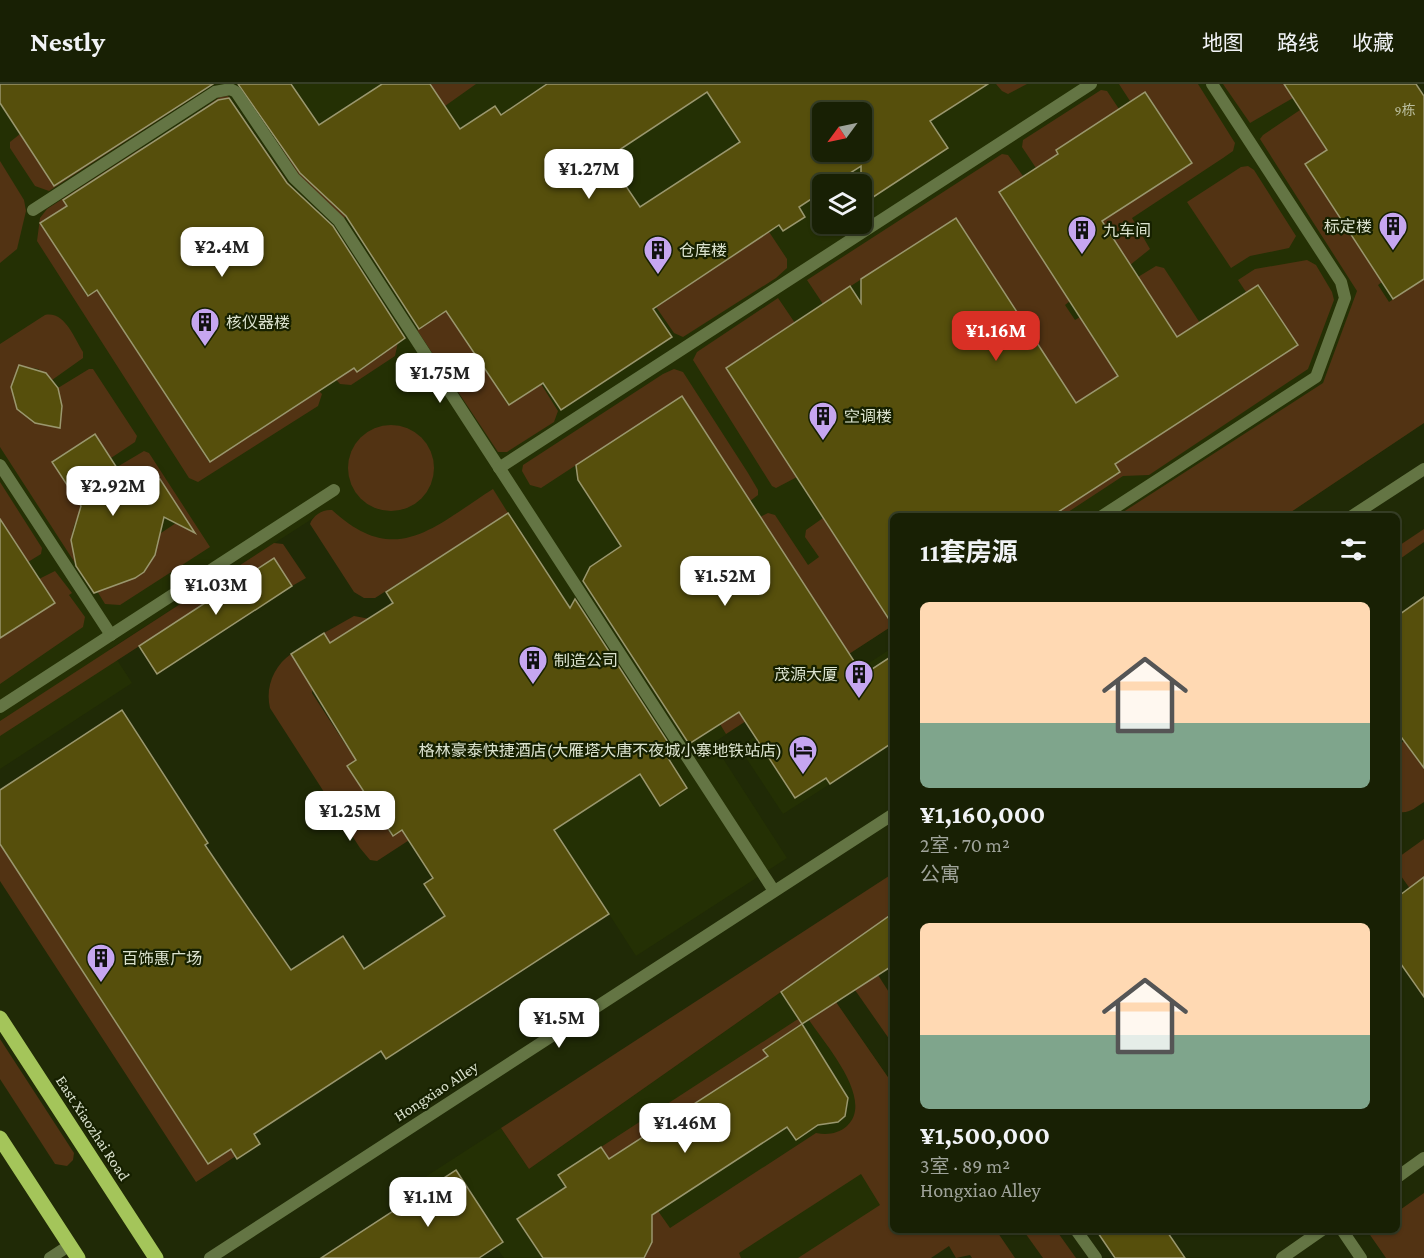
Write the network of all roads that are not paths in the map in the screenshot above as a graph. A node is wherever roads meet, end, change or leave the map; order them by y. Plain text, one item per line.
1 (1091, 84) edge
2 (1212, 84) edge
3 (33, 210) dead end
4 (0, 465) edge
5 (500, 468) junction
6 (1424, 470) edge
7 (334, 490) dead end
8 (1107, 513) edge
9 (1357, 513) edge
10 (111, 636) junction
11 (0, 707) edge
12 (890, 816) edge
13 (774, 891) junction
14 (0, 1018) edge
15 (0, 1138) edge
16 (1424, 1158) edge
17 (1400, 1175) edge
18 (1078, 1233) edge
19 (1318, 1233) edge
20 (1343, 1233) edge
21 (74, 1252) edge
22 (50, 1258) edge
23 (156, 1258) edge
24 (210, 1258) edge
25 (1096, 1258) edge
26 (1281, 1258) edge
27 (1361, 1258) edge

1 - 5 street
2 - 8 street
3 - 5 street
4 - 10 street
5 - 13 street
6 - 9 street
7 - 10 street
10 - 11 street
12 - 13 street, Hongxiao Alley
13 - 24 street, Hongxiao Alley
14 - 23 main road, East Xiaozhai Road
15 - 21 main road
16 - 17 street
18 - 25 street
19 - 26 street
20 - 27 street
21 - 22 street

